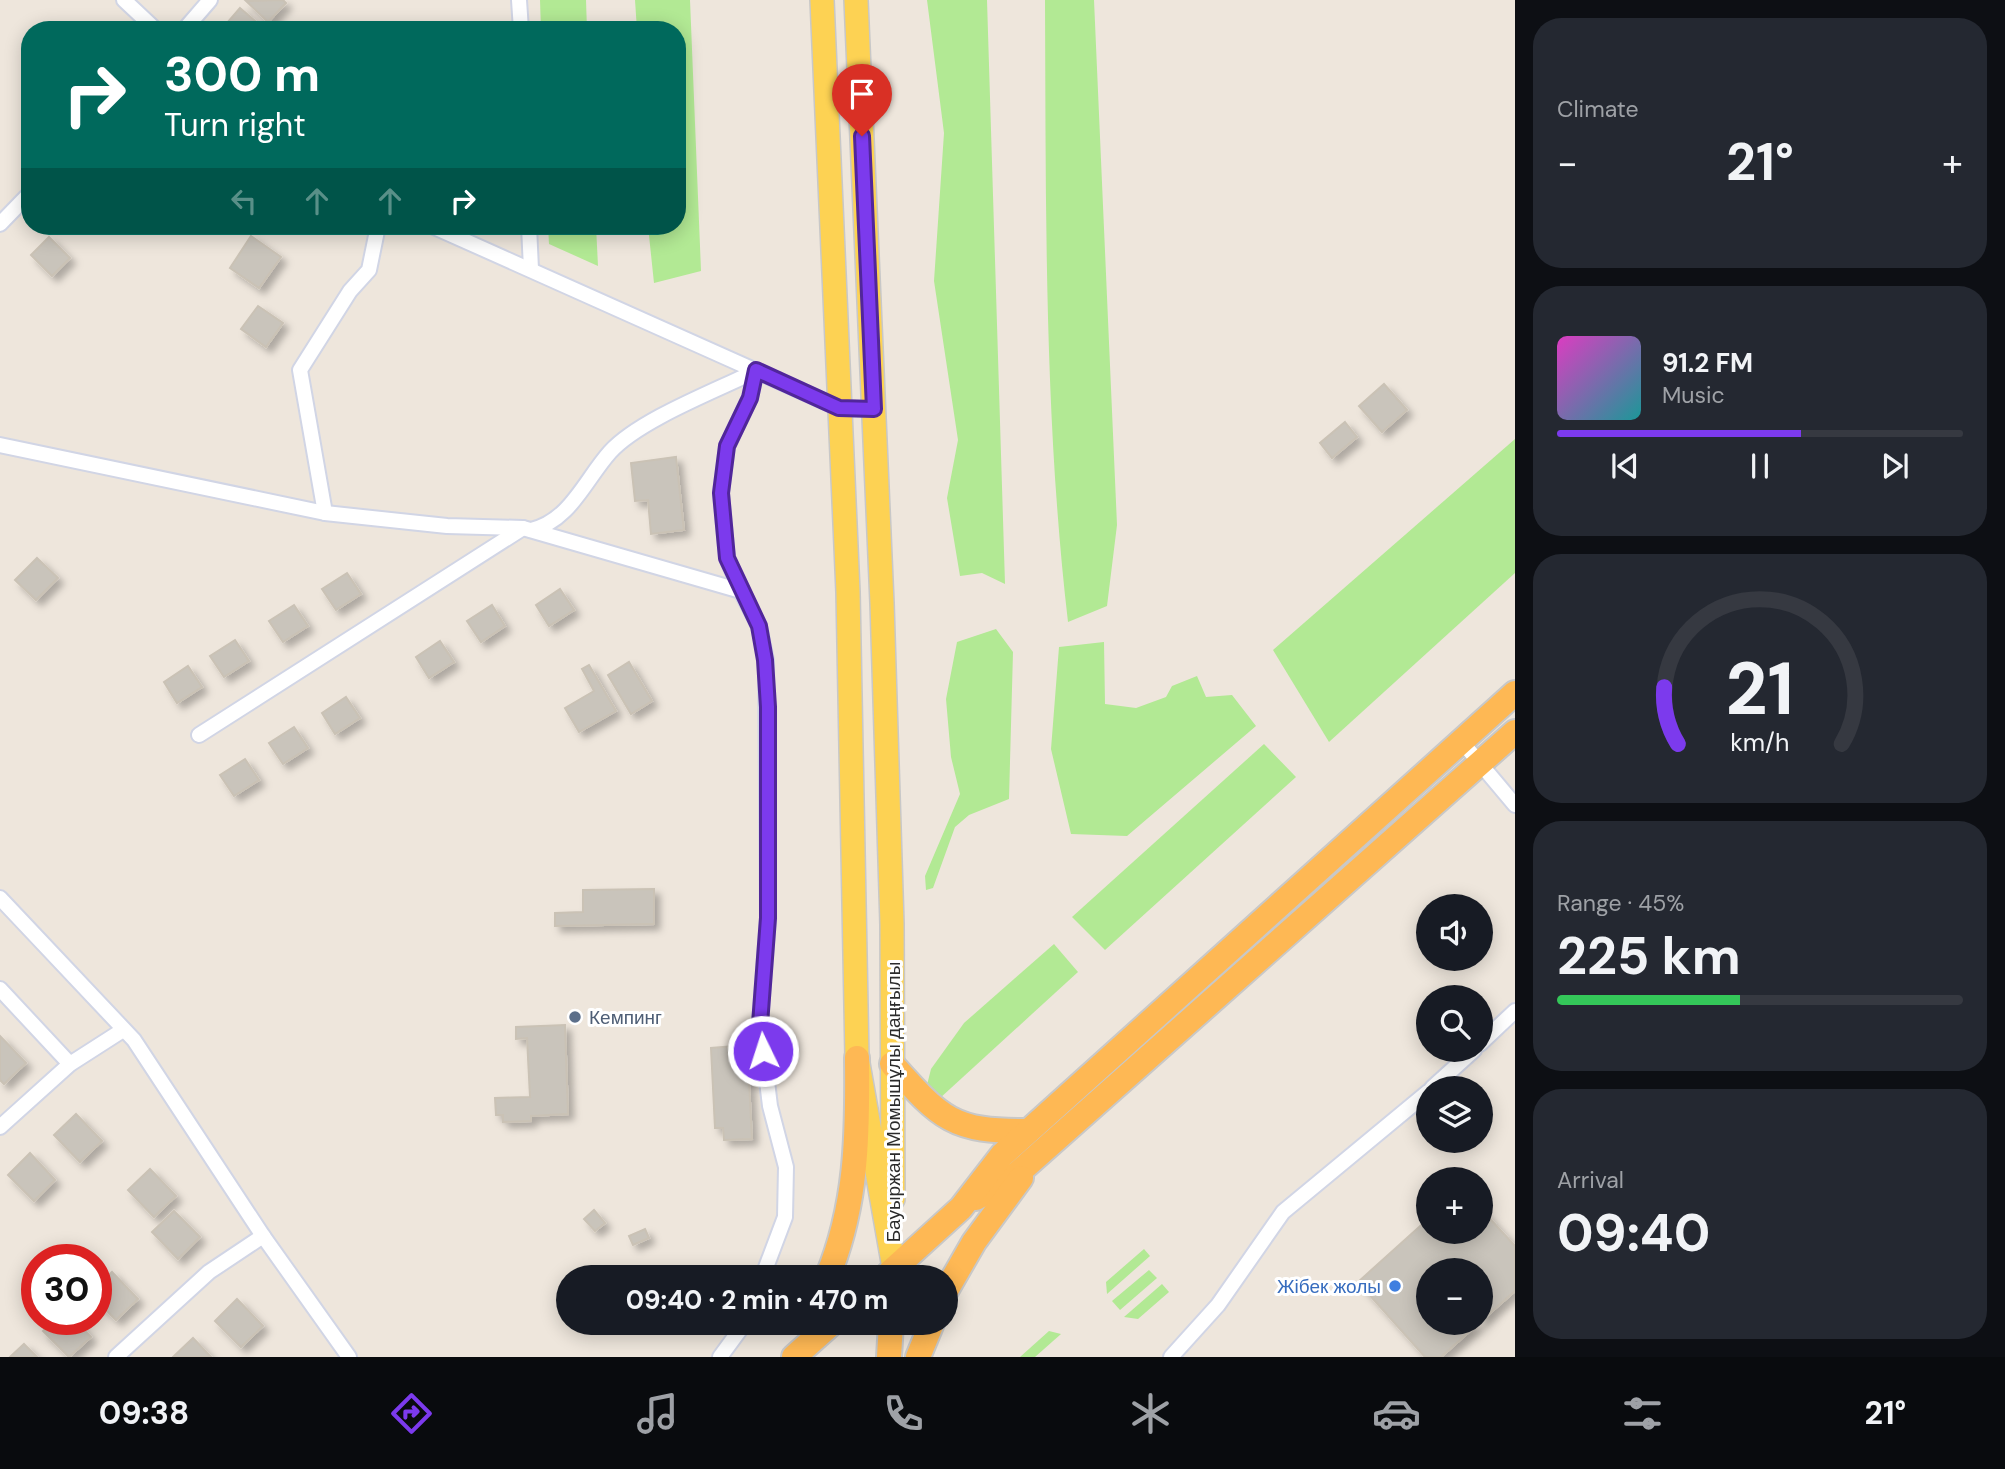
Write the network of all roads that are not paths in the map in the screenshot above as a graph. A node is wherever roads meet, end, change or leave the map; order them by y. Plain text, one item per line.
1 (124, 0) edge
2 (210, 0) edge
3 (519, 0) edge
4 (822, 0) edge
5 (856, 0) edge
6 (146, 21) edge
7 (192, 21) edge
8 (520, 21) edge
9 (21, 202) edge
10 (0, 224) edge
11 (376, 235) edge
12 (453, 235) edge
13 (529, 235) edge
14 (531, 269) junction
15 (756, 370) junction
16 (839, 408) junction
17 (874, 409) junction
18 (0, 445) edge
19 (325, 513) junction
20 (527, 529) junction
21 (741, 591) junction
22 (1515, 693) edge
23 (1515, 732) edge
24 (200, 735) dead end
25 (1462, 742) junction
26 (1480, 764) junction
27 (1515, 805) edge
28 (0, 898) edge
29 (0, 989) edge
30 (1515, 1011) edge
31 (123, 1030) junction
32 (1493, 1032) edge
33 (857, 1058) junction
34 (1461, 1062) edge
35 (69, 1063) junction
36 (892, 1064) junction
37 (1445, 1076) edge
38 (1416, 1102) edge
39 (0, 1127) edge
40 (1035, 1142) junction
41 (263, 1236) junction
42 (767, 1265) edge
43 (832, 1265) edge
44 (889, 1265) edge
45 (890, 1265) edge
46 (900, 1265) edge
47 (958, 1270) edge
48 (736, 1335) edge
49 (795, 1335) edge
50 (819, 1335) edge
51 (890, 1335) edge
52 (927, 1335) edge
53 (116, 1357) edge
54 (349, 1357) edge
55 (720, 1357) edge
56 (780, 1357) edge
57 (794, 1357) edge
58 (889, 1357) edge
59 (918, 1357) edge
60 (1171, 1357) edge

1 - 6 street
2 - 7 street
3 - 8 street
4 - 16 main road, Бауыржан Момышұлы даңғылы
5 - 17 main road, Бауыржан Момышұлы даңғылы
9 - 10 street
11 - 19 street
12 - 14 street
13 - 14 street
14 - 15 street
15 - 16 street
15 - 20 street
15 - 21 street
16 - 17 street
16 - 33 main road, Бауыржан Момышұлы даңғылы
17 - 36 main road, Бауыржан Момышұлы даңғылы
18 - 19 street
19 - 20 street
20 - 21 street
20 - 24 street
21 - 42 street
22 - 25 highway
23 - 26 highway
25 - 26 street
25 - 40 highway
26 - 27 street
26 - 40 highway
28 - 31 street
29 - 35 street
30 - 32 street
31 - 35 street
31 - 41 street
33 - 43 highway
33 - 44 main road, Бауыржан Момышұлы даңғылы
34 - 37 street
35 - 39 street
36 - 40 highway
36 - 45 main road, Бауыржан Момышұлы даңғылы
38 - 60 street
40 - 46 highway
40 - 47 highway
41 - 53 street
41 - 54 street
48 - 55 street
49 - 56 highway
50 - 57 highway
51 - 58 highway
52 - 59 highway

